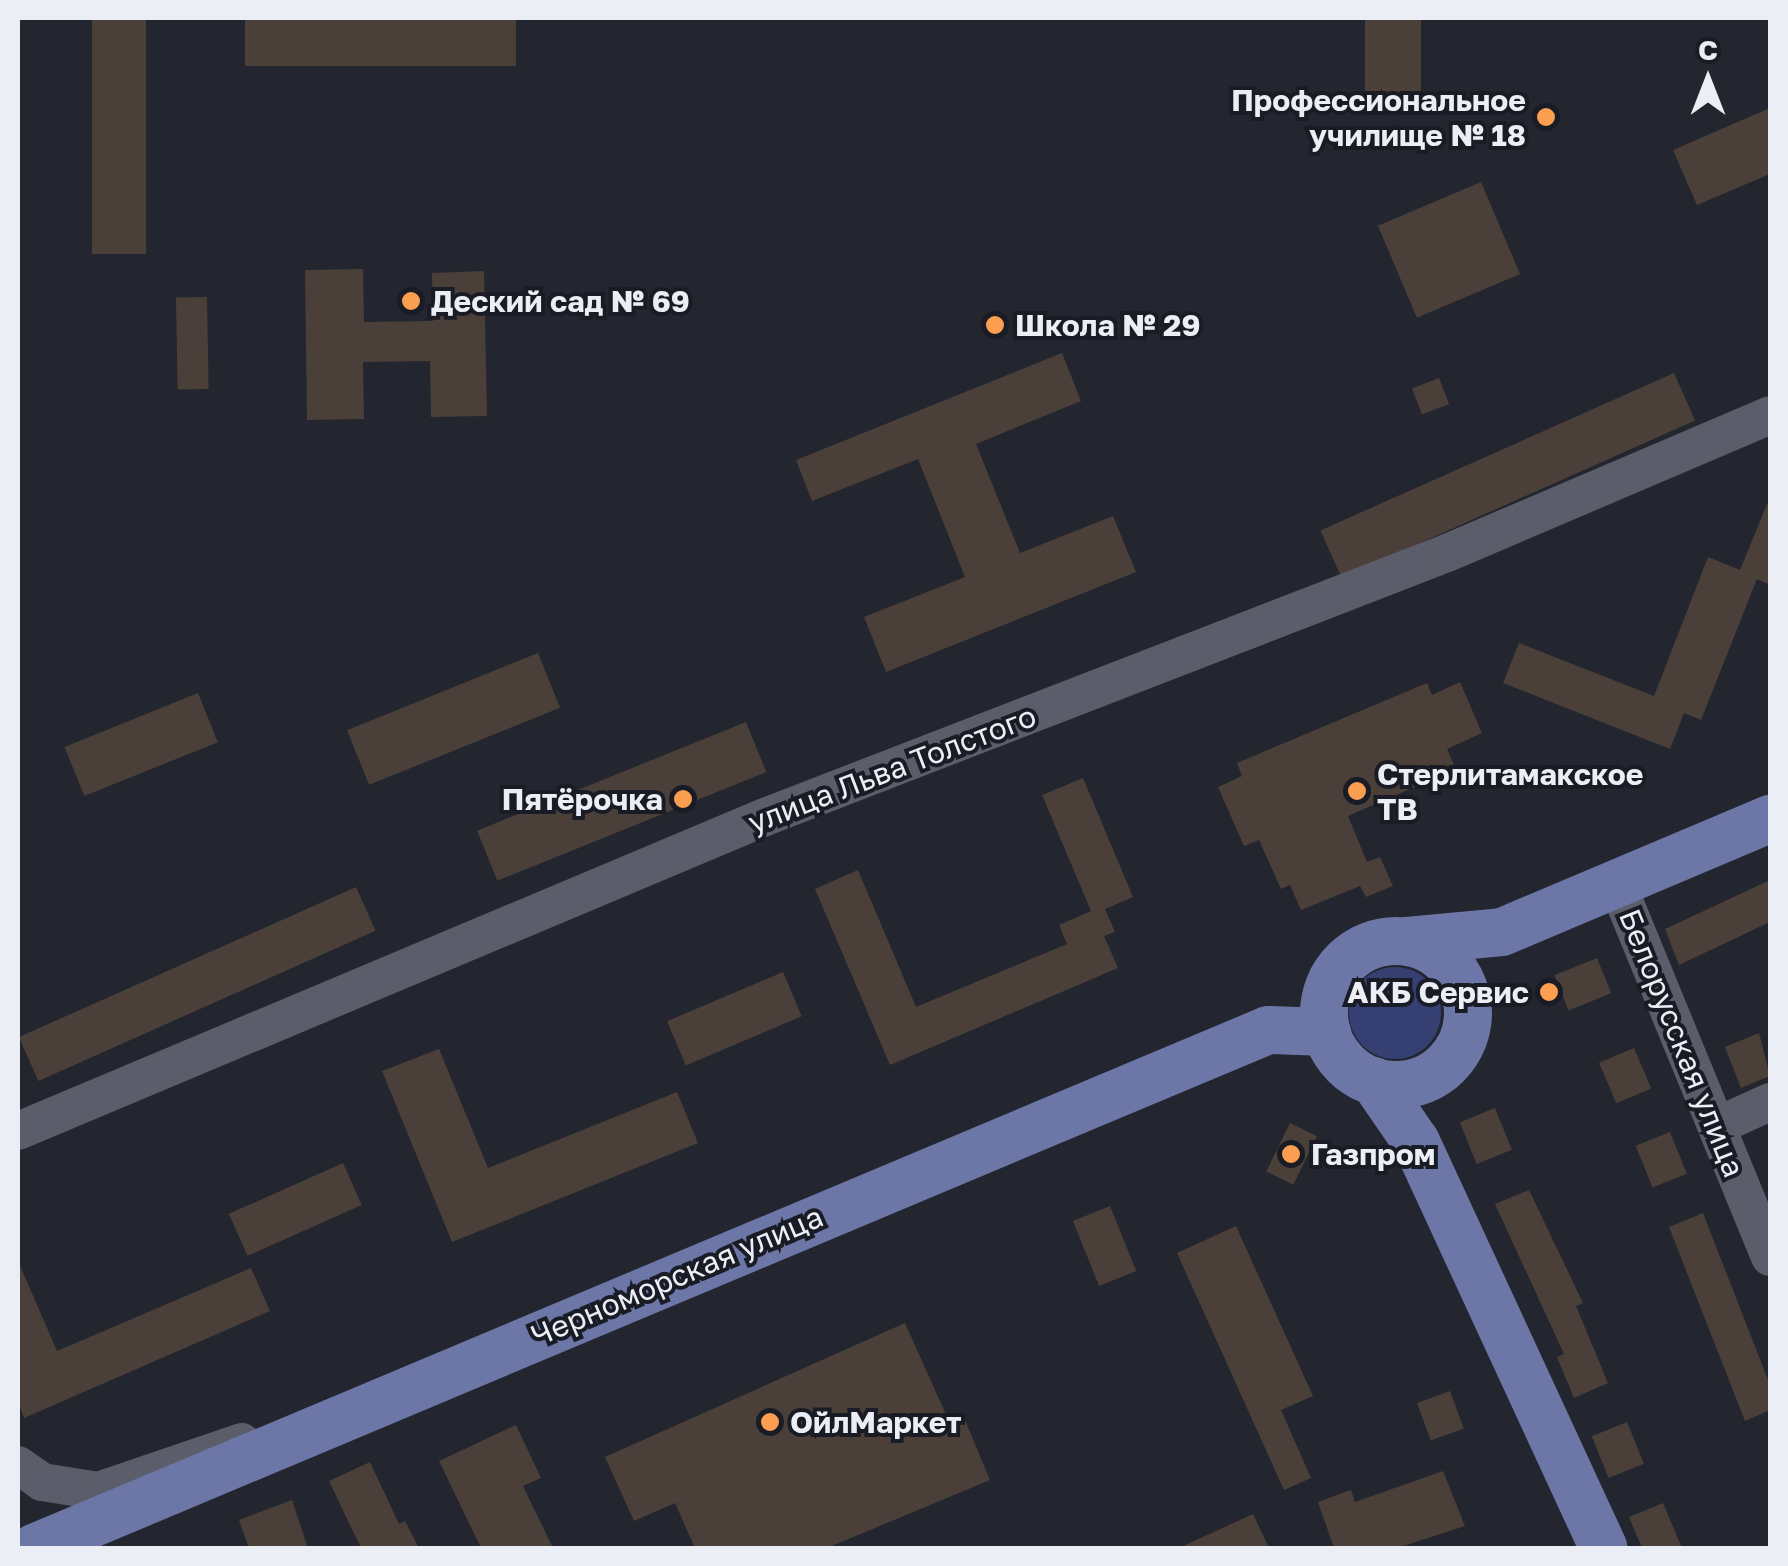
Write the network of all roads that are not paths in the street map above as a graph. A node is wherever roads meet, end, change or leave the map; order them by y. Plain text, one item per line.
1 (1770, 415) edge
2 (1770, 820) edge
3 (1617, 884) junction
4 (1502, 932) junction
5 (1407, 941) junction
6 (1343, 964) junction
7 (1468, 1001) junction
8 (1268, 1030) junction
9 (1326, 1032) junction
10 (1433, 1075) junction
11 (1374, 1081) junction
12 (1770, 1102) edge
13 (1717, 1126) junction
14 (18, 1131) edge
15 (1416, 1142) junction
16 (1770, 1257) edge
17 (308, 1430) junction
18 (18, 1465) edge
19 (18, 1540) edge
20 (21, 1548) edge
21 (34, 1548) edge
22 (1604, 1548) edge

1 - 14 street, улица Льва Толстого
2 - 3 main road
3 - 4 main road
3 - 13 street, Белорусская улица
4 - 5 main road
4 - 7 main road
5 - 6 main road
5 - 7 main road
6 - 8 main road
6 - 9 main road
7 - 10 main road
8 - 9 main road, Черноморская улица
8 - 17 main road, Черноморская улица
9 - 11 main road
10 - 11 main road
10 - 15 main road
11 - 15 main road
12 - 13 street
13 - 16 street, Белорусская улица
15 - 22 main road
17 - 18 street
17 - 21 main road, Черноморская улица
19 - 20 street

